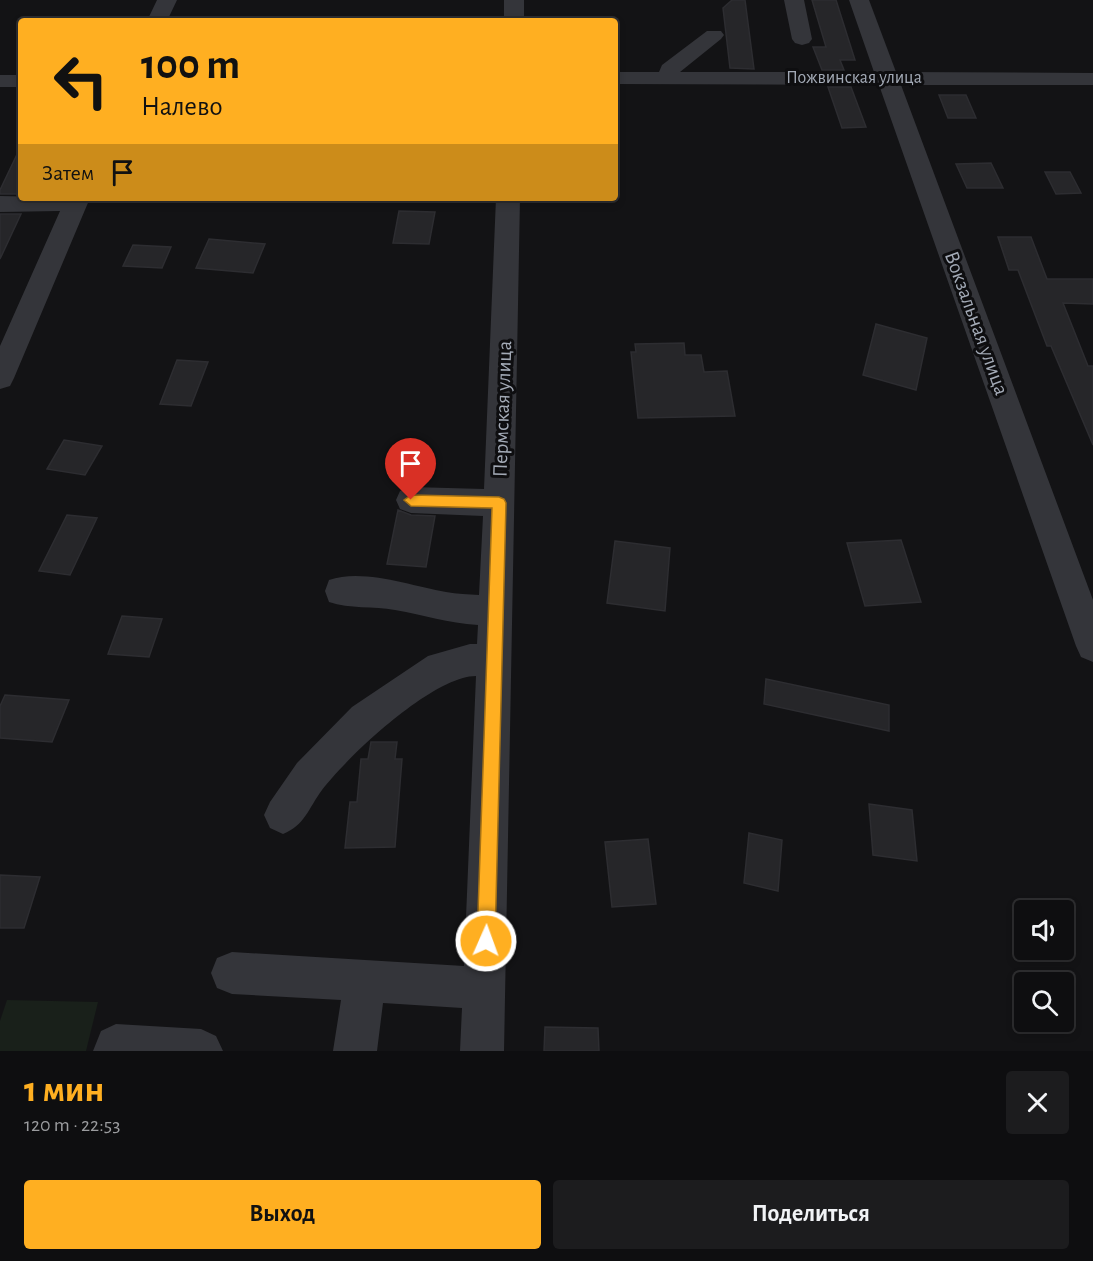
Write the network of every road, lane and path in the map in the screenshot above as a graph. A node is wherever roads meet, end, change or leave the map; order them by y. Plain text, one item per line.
1 (167, 0) edge
2 (514, 0) edge
3 (794, 0) edge
4 (860, 0) edge
5 (158, 18) edge
6 (513, 18) edge
7 (714, 35) dead end
8 (802, 39) dead end
9 (889, 77) junction
10 (618, 78) edge
11 (670, 78) junction
12 (1093, 79) edge
13 (0, 81) edge
14 (18, 81) edge
15 (77, 201) edge
16 (508, 201) edge
17 (0, 204) edge
18 (28, 314) junction
19 (0, 321) edge
20 (0, 378) edge
21 (411, 500) dead end
22 (499, 503) junction
23 (341, 591) dead end
24 (496, 611) junction
25 (1093, 646) edge
26 (495, 660) junction
27 (283, 815) dead end
28 (232, 973) dead end
29 (365, 981) junction
30 (485, 988) junction
31 (115, 1051) edge
32 (201, 1051) edge
33 (355, 1051) edge
34 (482, 1051) edge

1 - 5 street
2 - 6 street
3 - 8 street
4 - 9 street, Вокзальная улица
7 - 11 street
9 - 11 street, Пожвинская улица
9 - 12 street, Пожвинская улица
9 - 25 street, Вокзальная улица
10 - 11 street, Пожвинская улица
13 - 14 street
15 - 17 street
15 - 18 street
16 - 22 street, Пермская улица
18 - 19 street
18 - 20 street
21 - 22 street
22 - 24 street, Пермская улица
23 - 24 street
24 - 26 street, Пермская улица
26 - 27 street
26 - 30 street, Пермская улица
28 - 29 street
29 - 30 street
29 - 33 street
30 - 34 street, Пермская улица
31 - 32 street

